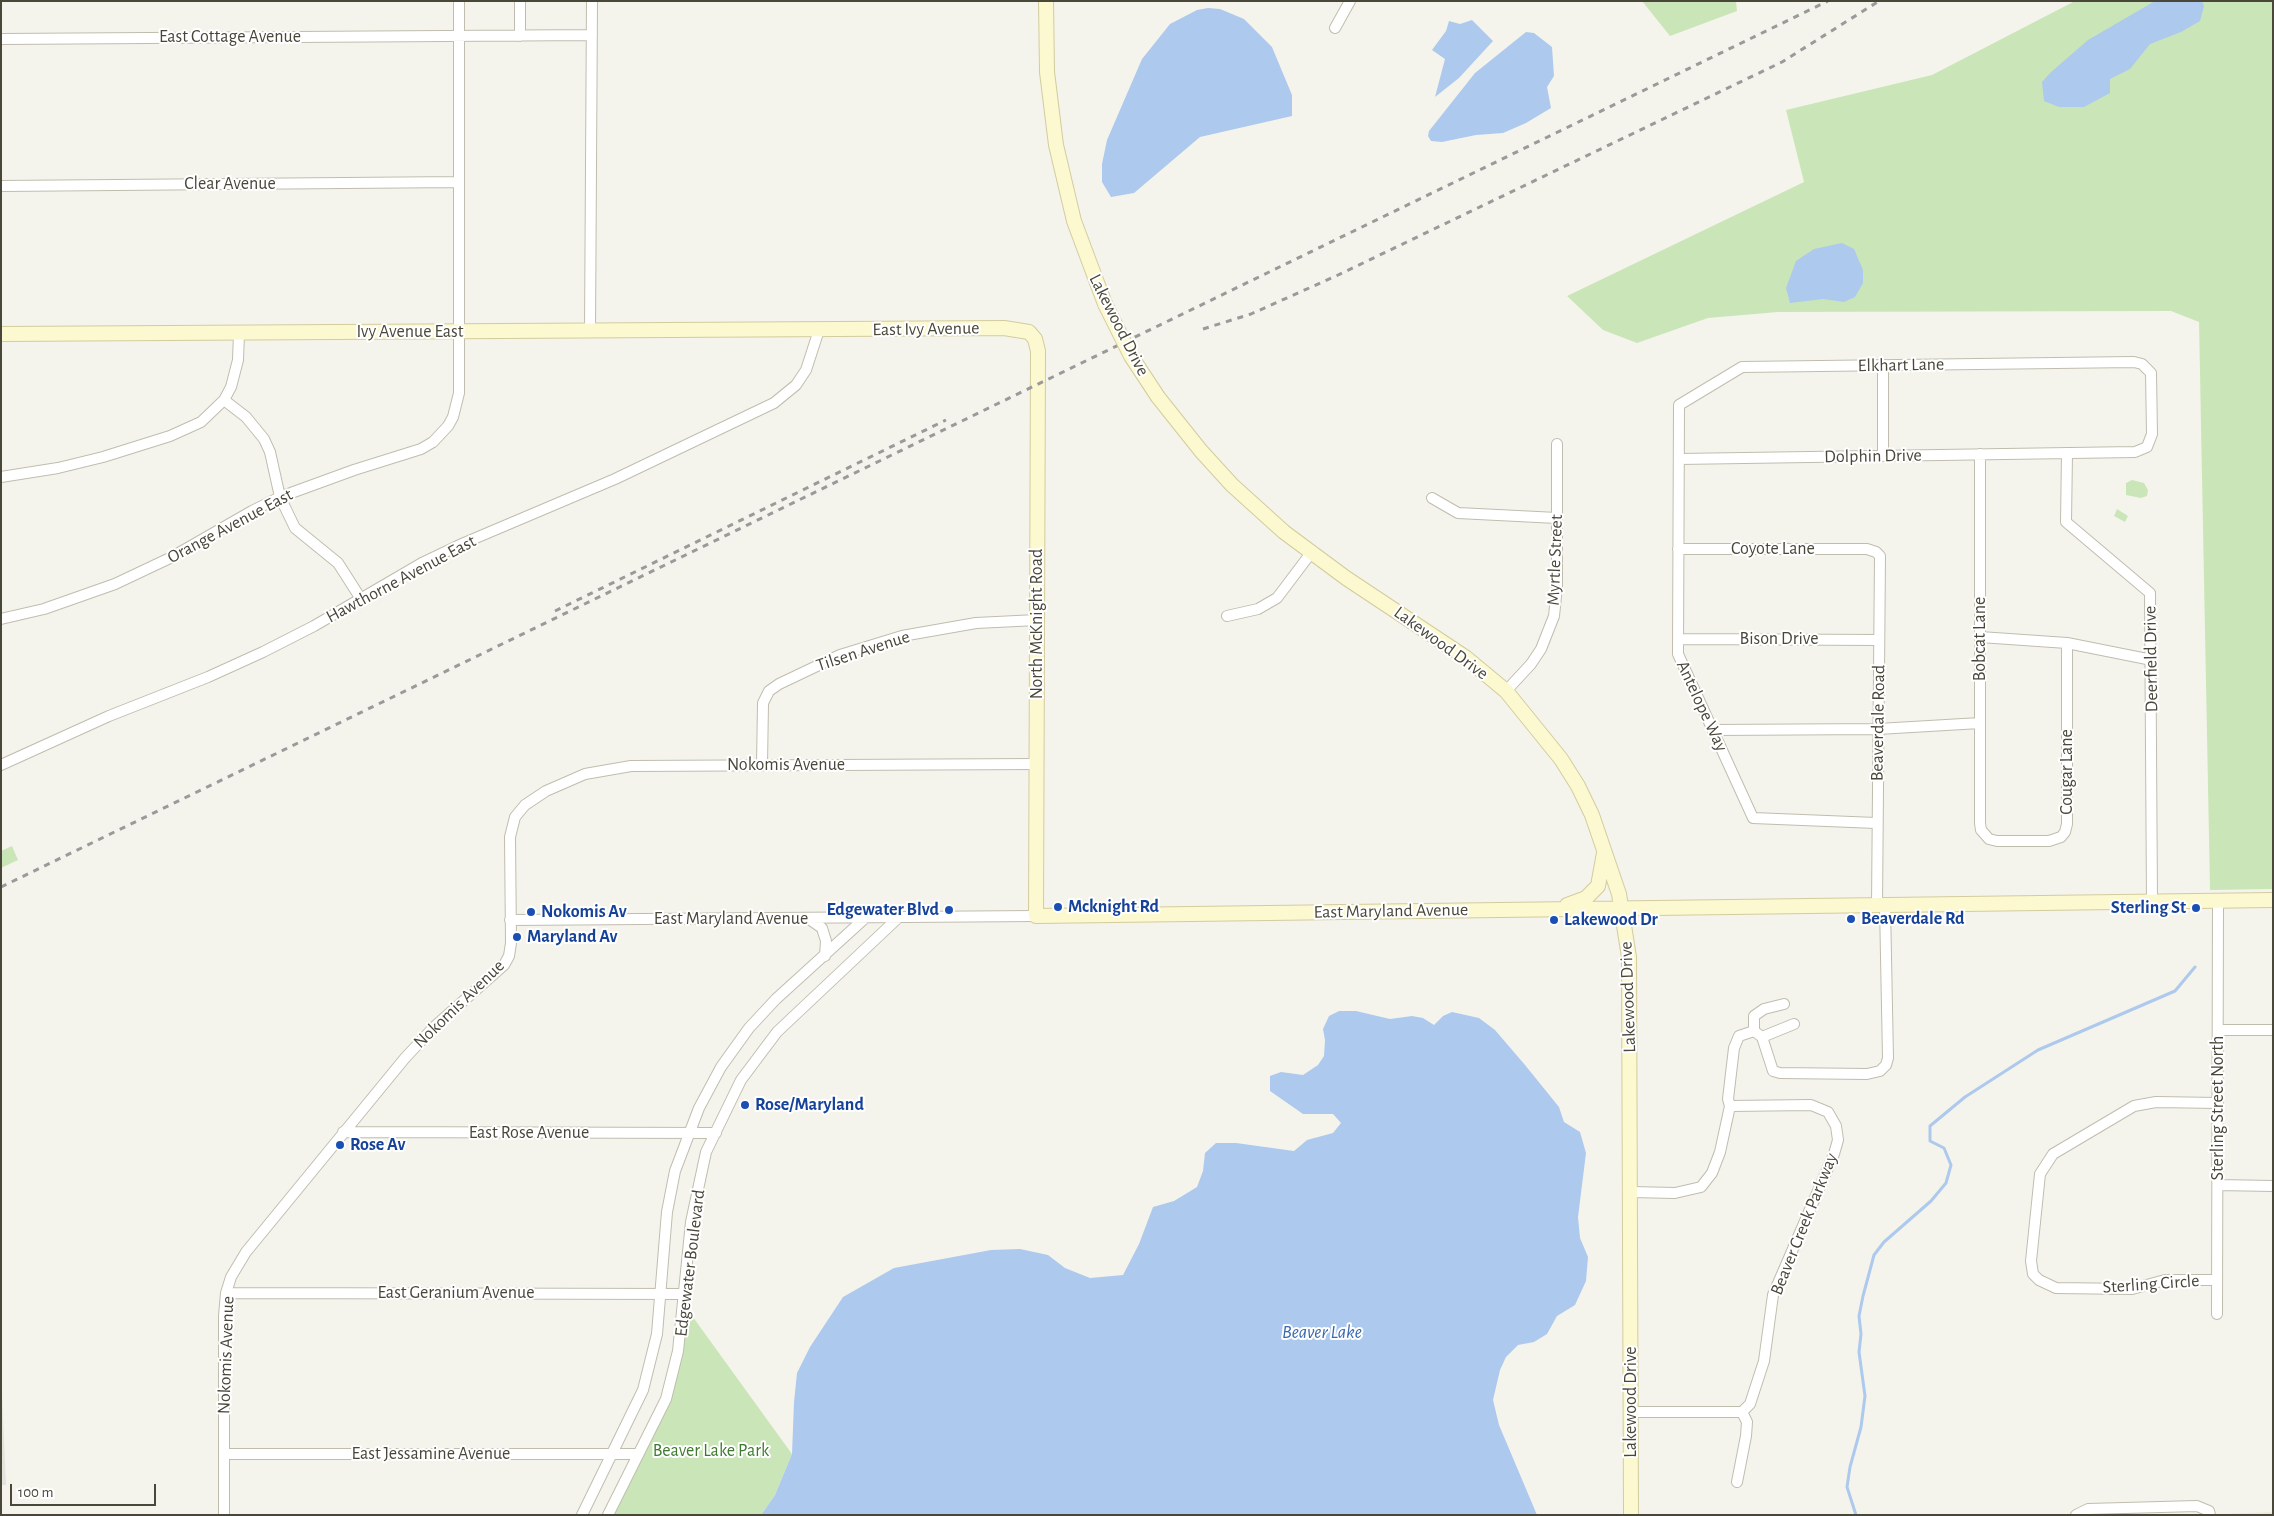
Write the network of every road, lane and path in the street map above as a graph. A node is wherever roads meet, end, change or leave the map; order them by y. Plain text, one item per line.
1 (459, 1) edge
2 (520, 1) edge
3 (592, 1) edge
4 (1046, 1) edge
5 (1350, 1) edge
6 (1335, 28) dead end
7 (592, 35) junction
8 (459, 36) junction
9 (520, 36) junction
10 (1, 38) edge
11 (459, 182) junction
12 (1, 186) edge
13 (819, 330) junction
14 (590, 331) junction
15 (459, 332) junction
16 (239, 333) junction
17 (1, 334) edge
18 (1031, 334) joint
19 (1883, 365) junction
20 (224, 400) junction
21 (1679, 406) joint
22 (1557, 444) dead end
23 (2067, 453) junction
24 (1980, 454) junction
25 (1882, 456) junction
26 (1679, 459) junction
27 (1, 477) edge
28 (280, 497) junction
29 (1432, 498) dead end
30 (1557, 518) junction
31 (1867, 548) joint
32 (1678, 549) junction
33 (1311, 553) junction
34 (361, 598) junction
35 (1227, 616) dead end
36 (1, 619) edge
37 (1037, 620) junction
38 (1980, 637) junction
39 (1678, 639) junction
40 (1879, 640) junction
41 (2067, 643) junction
42 (2152, 660) junction
43 (1506, 691) junction
44 (1980, 723) junction
45 (1878, 729) junction
46 (1713, 730) junction
47 (1037, 764) junction
48 (1, 765) edge
49 (762, 765) junction
50 (1876, 822) junction
51 (1980, 823) joint
52 (1604, 847) junction
53 (2273, 900) edge
54 (2218, 901) junction
55 (2152, 902) junction
56 (1881, 906) junction
57 (1622, 908) junction
58 (1546, 909) junction
59 (1036, 916) junction
60 (898, 918) junction
61 (809, 919) junction
62 (864, 919) junction
63 (510, 920) junction
64 (825, 956) junction
65 (1784, 1004) dead end
66 (1794, 1024) dead end
67 (2218, 1030) junction
68 (2273, 1030) edge
69 (1758, 1034) junction
70 (2218, 1103) junction
71 (1730, 1106) junction
72 (343, 1132) junction
73 (689, 1133) junction
74 (716, 1134) junction
75 (2218, 1185) junction
76 (2273, 1186) edge
77 (1631, 1192) junction
78 (2217, 1280) junction
79 (226, 1293) junction
80 (661, 1293) junction
81 (686, 1294) junction
82 (2217, 1314) dead end
83 (1631, 1412) junction
84 (1742, 1412) junction
85 (224, 1454) junction
86 (613, 1454) junction
87 (638, 1454) junction
88 (1737, 1482) dead end
89 (2210, 1513) edge
90 (224, 1515) edge
91 (582, 1515) edge
92 (608, 1515) edge
93 (1631, 1515) edge
94 (2076, 1515) edge

1 - 8 street, Orange Avenue East
2 - 9 street
3 - 7 street
4 - 33 street, Lakewood Drive, bridge
5 - 6 street
7 - 9 street, East Cottage Avenue
7 - 14 street
8 - 9 street, East Cottage Avenue
8 - 10 street, East Cottage Avenue
8 - 11 street, Orange Avenue East
11 - 12 street, Clear Avenue
11 - 15 street, Orange Avenue East
13 - 14 street, Ivy Avenue East
13 - 18 street, East Ivy Avenue
13 - 34 street, Hawthorne Avenue East
14 - 15 street, Ivy Avenue East
15 - 16 street, Ivy Avenue East
15 - 28 street, Orange Avenue East
16 - 17 street, Ivy Avenue East
16 - 20 street
18 - 37 street, North McKnight Road
19 - 21 street, Elkhart Lane
19 - 23 street, Elkhart Lane
19 - 25 street
20 - 27 street
20 - 28 street
21 - 26 street, Antelope Way
22 - 30 street, Myrtle Street
23 - 24 street, Dolphin Drive
23 - 42 street, Deerfield Drive
24 - 25 street, Dolphin Drive
24 - 38 street, Bobcat Lane
25 - 26 street, Dolphin Drive
26 - 32 street, Antelope Way
28 - 34 street
28 - 36 street, Orange Avenue East
29 - 30 street
30 - 43 street, Myrtle Street
31 - 32 street, Coyote Lane
31 - 40 street, Beaverdale Road
32 - 39 street, Antelope Way
33 - 35 street
33 - 43 street, Lakewood Drive
34 - 48 street, Hawthorne Avenue East
37 - 47 street, North McKnight Road
37 - 49 street, Tilsen Avenue
38 - 41 street
38 - 44 street, Bobcat Lane
39 - 40 street, Bison Drive
39 - 46 street, Antelope Way
40 - 45 street, Beaverdale Road
41 - 42 street
41 - 51 street, Cougar Lane
42 - 55 street, Deerfield Drive
43 - 52 street, Lakewood Drive
44 - 45 street
44 - 51 street, Bobcat Lane
45 - 46 street
45 - 50 street, Beaverdale Road
46 - 50 street, Antelope Way
47 - 49 street, Nokomis Avenue
47 - 59 street, North McKnight Road
49 - 63 street, Nokomis Avenue
50 - 56 street, Beaverdale Road
52 - 57 street, Lakewood Drive
52 - 58 street
53 - 54 street, East Maryland Avenue
54 - 55 street, East Maryland Avenue
54 - 67 street, Sterling Street North
55 - 56 street, East Maryland Avenue
56 - 57 street, East Maryland Avenue
56 - 69 street, Beaverdale Road
57 - 58 street, East Maryland Avenue
57 - 77 street, Lakewood Drive
58 - 59 street, East Maryland Avenue
59 - 60 street, East Maryland Avenue
60 - 62 street, East Maryland Avenue
60 - 74 street, Edgewater Boulevard
61 - 62 street, East Maryland Avenue
61 - 63 street, East Maryland Avenue
61 - 64 street
62 - 64 street, Edgewater Boulevard
63 - 72 street, Nokomis Avenue
64 - 73 street, Edgewater Boulevard
65 - 69 street
66 - 69 street
67 - 68 street
67 - 70 street, Sterling Street North
69 - 71 street
70 - 75 street, Sterling Street North
70 - 78 street, Sterling Circle
71 - 77 street
71 - 84 street, Beaver Creek Parkway
72 - 73 street, East Rose Avenue
72 - 79 street, Nokomis Avenue
73 - 74 street, East Rose Avenue
73 - 80 street, Edgewater Boulevard
74 - 81 street, Edgewater Boulevard
75 - 76 street
75 - 78 street, Sterling Street North
77 - 83 street, Lakewood Drive
78 - 82 street, Sterling Street North
79 - 80 street, East Geranium Avenue
79 - 85 street, Nokomis Avenue
80 - 81 street, East Geranium Avenue
80 - 86 street, Edgewater Boulevard
81 - 87 street, Edgewater Boulevard
83 - 84 street
83 - 93 street, Lakewood Drive
84 - 88 street
85 - 86 street, East Jessamine Avenue
85 - 90 street, Nokomis Avenue
86 - 87 street, East Jessamine Avenue
86 - 91 street, Edgewater Boulevard
87 - 92 street, Edgewater Boulevard
89 - 94 street

